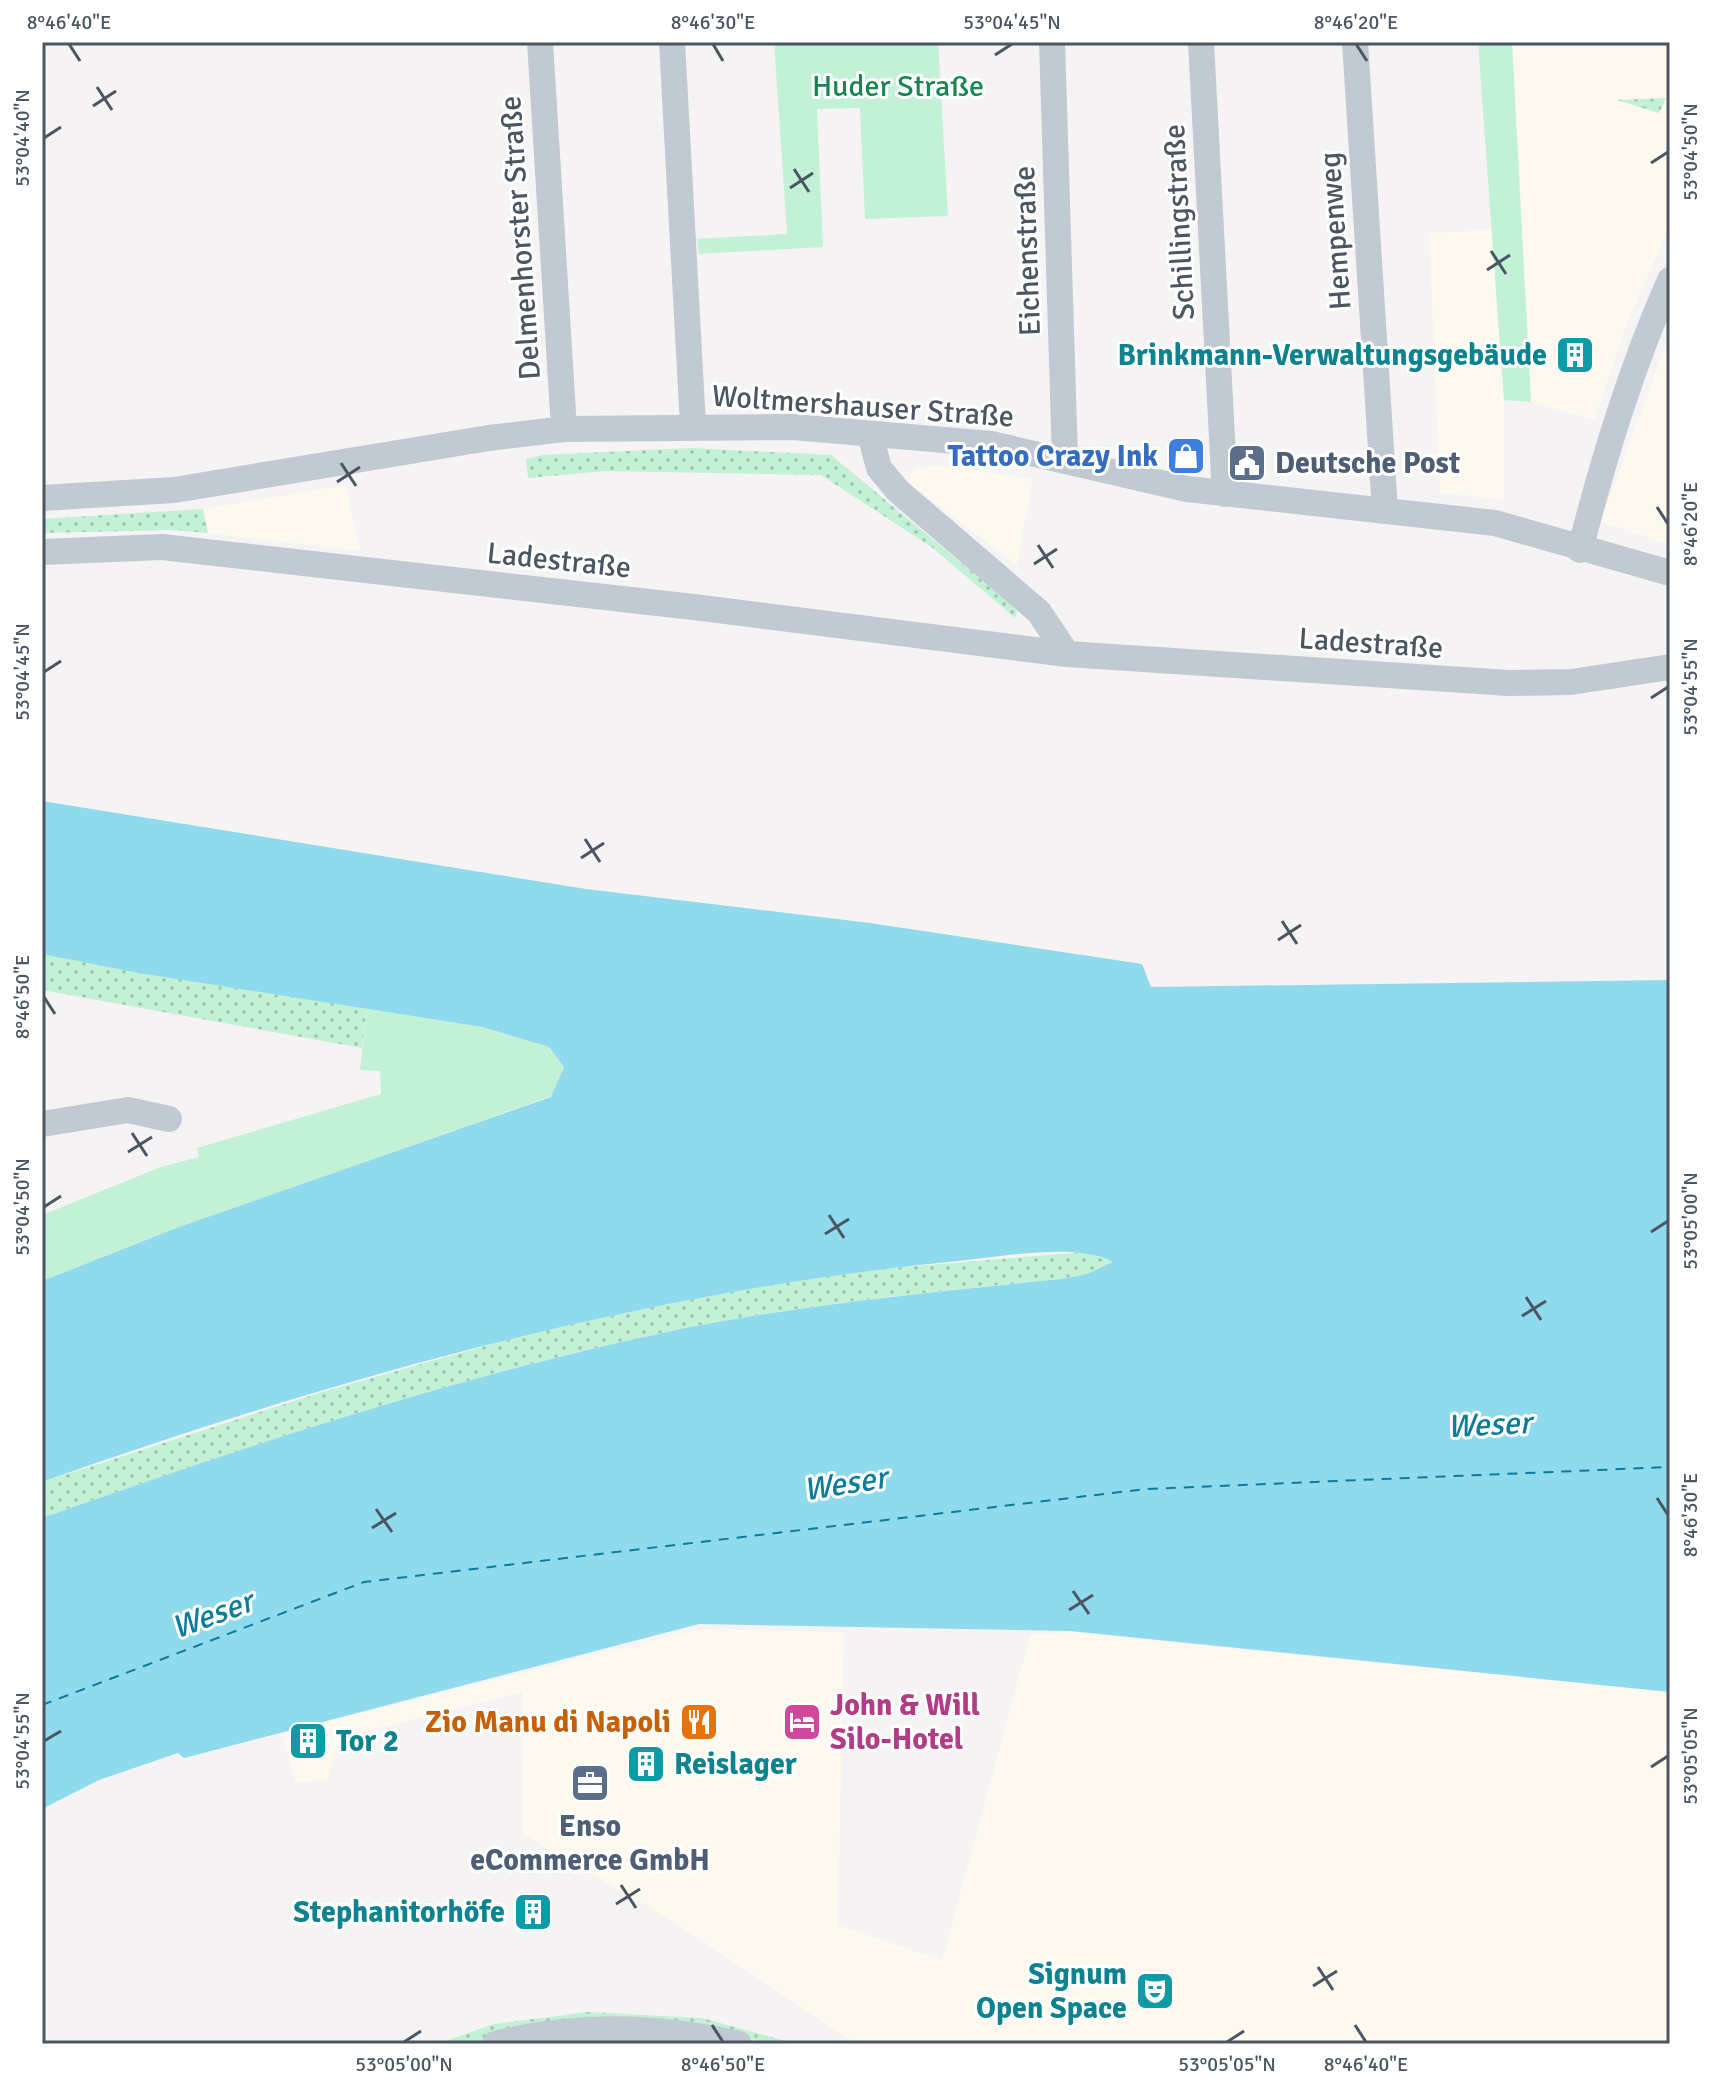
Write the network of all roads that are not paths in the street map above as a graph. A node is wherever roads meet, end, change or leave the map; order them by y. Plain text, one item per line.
1 (540, 42) edge
2 (672, 42) edge
3 (1052, 42) edge
4 (1201, 42) edge
5 (1355, 42) edge
6 (1670, 280) edge
7 (693, 426) junction
8 (564, 429) junction
9 (870, 434) junction
10 (1065, 459) junction
11 (1225, 494) junction
12 (42, 498) edge
13 (1385, 511) junction
14 (1580, 550) junction
15 (42, 552) edge
16 (1670, 573) edge
17 (1067, 654) junction
18 (1670, 667) edge
19 (169, 1119) dead end
20 (42, 1124) edge
21 (495, 2044) edge
22 (739, 2044) edge

1 - 8 street, Delmenhorster Straße
2 - 7 street
3 - 10 street, Eichenstraße
4 - 11 street, Schillingstraße
5 - 13 street, Hempenweg
6 - 14 street
7 - 8 street, Woltmershauser Straße
7 - 9 street, Woltmershauser Straße
8 - 12 street, Woltmershauser Straße
9 - 10 street, Woltmershauser Straße
9 - 17 street
10 - 11 street, Woltmershauser Straße
11 - 13 street, Woltmershauser Straße
13 - 14 street, Woltmershauser Straße
14 - 16 street, Woltmershauser Straße
15 - 17 street, Ladestraße
17 - 18 street, Ladestraße
19 - 20 street
21 - 22 street

